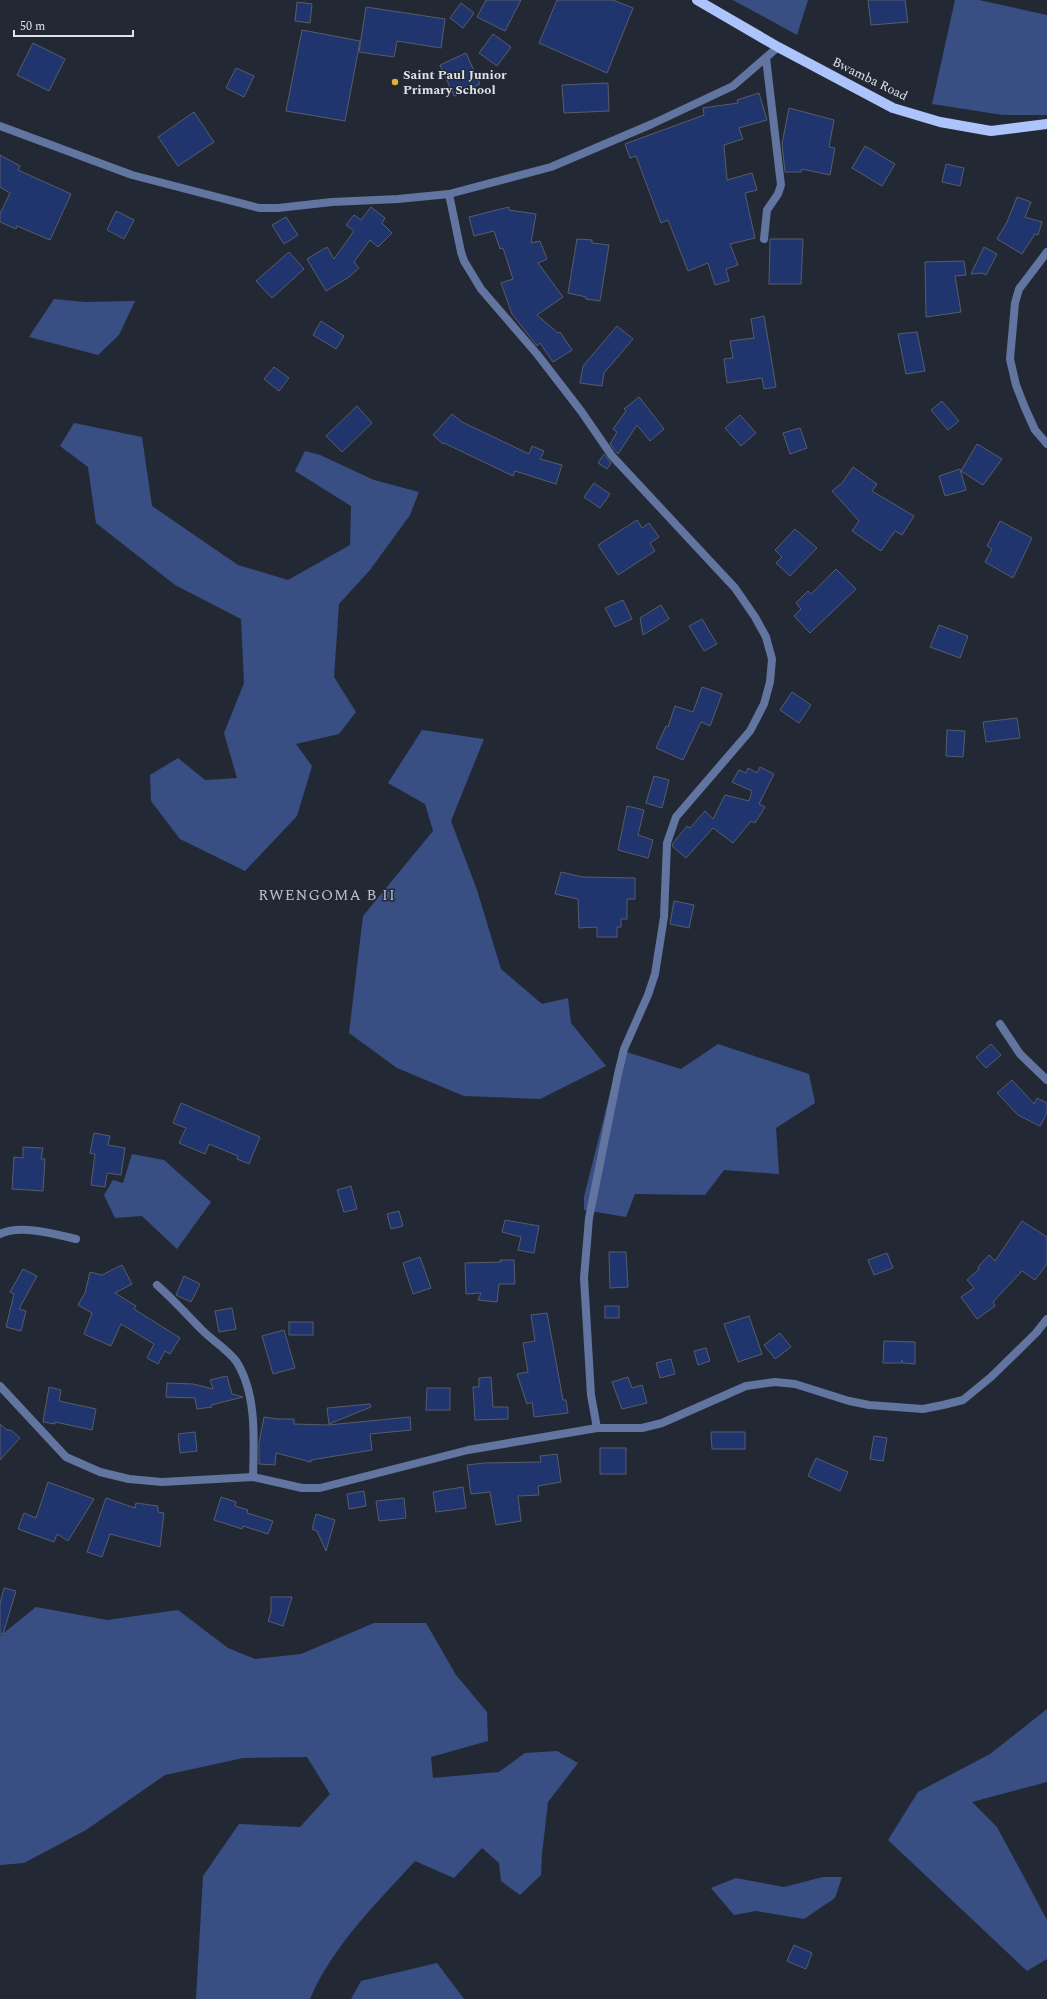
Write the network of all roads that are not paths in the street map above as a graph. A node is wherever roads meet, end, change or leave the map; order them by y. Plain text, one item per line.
1 (697, 0) edge
2 (778, 47) junction
3 (766, 58) junction
4 (1047, 124) edge
5 (0, 126) edge
6 (449, 194) junction
7 (764, 239) dead end
8 (1047, 252) edge
9 (1047, 444) edge
10 (1000, 1024) dead end
11 (1047, 1080) edge
12 (0, 1234) edge
13 (76, 1239) dead end
14 (157, 1285) dead end
15 (1047, 1319) edge
16 (0, 1386) edge
17 (597, 1428) junction
18 (253, 1477) junction

1 - 2 main road, Bwamba Road
2 - 3 street
2 - 4 main road, Bwamba Road
3 - 6 street
3 - 7 street
5 - 6 street
6 - 17 street
8 - 9 street
10 - 11 street
12 - 13 street
14 - 18 street
15 - 17 street
16 - 18 street
17 - 18 street

